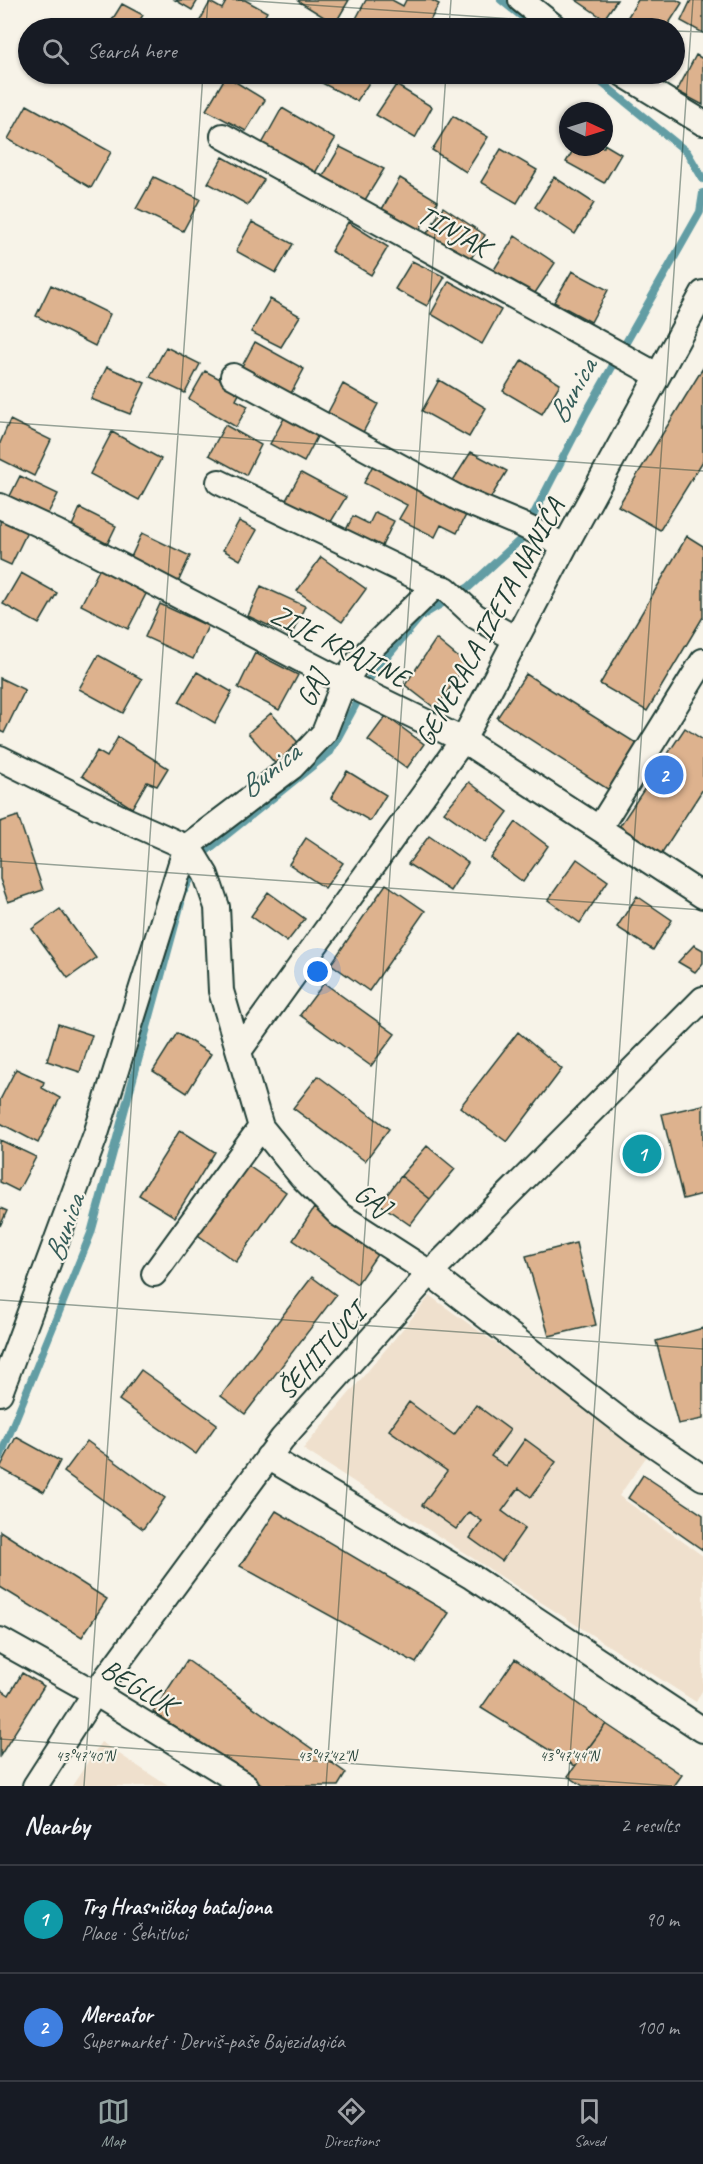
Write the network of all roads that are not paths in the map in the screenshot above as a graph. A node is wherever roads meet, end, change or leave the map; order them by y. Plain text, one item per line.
1 (520, 0) edge
2 (543, 18) edge
3 (639, 84) edge
4 (703, 123) edge
5 (223, 135) dead end
6 (703, 293) edge
7 (657, 375) junction
8 (232, 376) dead end
9 (219, 482) dead end
10 (0, 506) edge
11 (565, 546) junction
12 (440, 587) junction
13 (516, 639) junction
14 (703, 661) edge
15 (349, 684) junction
16 (463, 740) junction
17 (0, 758) edge
18 (600, 827) junction
19 (196, 860) junction
20 (703, 896) edge
21 (703, 999) edge
22 (239, 1051) junction
23 (261, 1127) junction
24 (430, 1272) junction
25 (154, 1274) dead end
26 (0, 1393) edge
27 (268, 1457) junction
28 (703, 1478) edge
29 (0, 1640) edge
30 (95, 1694) junction
31 (703, 1730) edge
32 (34, 1786) edge
33 (246, 1786) edge

1 - 2 street
3 - 4 street
5 - 7 street, TINJAK
6 - 7 street, GENERALA IZETA NANIĆA
7 - 11 street, GENERALA IZETA NANIĆA
8 - 11 street
9 - 12 street
10 - 15 street, ZIJE KRAJINE
11 - 13 street, GENERALA IZETA NANIĆA
12 - 13 street
12 - 15 street, GAJ
13 - 16 street, GENERALA IZETA NANIĆA
14 - 18 street
15 - 16 street, ZIJE KRAJINE
15 - 19 street, GAJ
16 - 18 street, ZIJE KRAJINE
16 - 22 street, GENERALA IZETA NANIĆA
17 - 19 street
18 - 20 street, ZIJE KRAJINE
19 - 22 street, GAJ
19 - 26 street
21 - 24 street, ŠEHITLUCI
22 - 23 street, GAJ
23 - 24 street, GAJ
23 - 25 street
24 - 27 street, ŠEHITLUCI
24 - 28 street, GAJ
27 - 30 street, ŠEHITLUCI
27 - 31 street
29 - 30 street, BEGLUK
30 - 32 street, ŠEHITLUCI
30 - 33 street, BEGLUK

